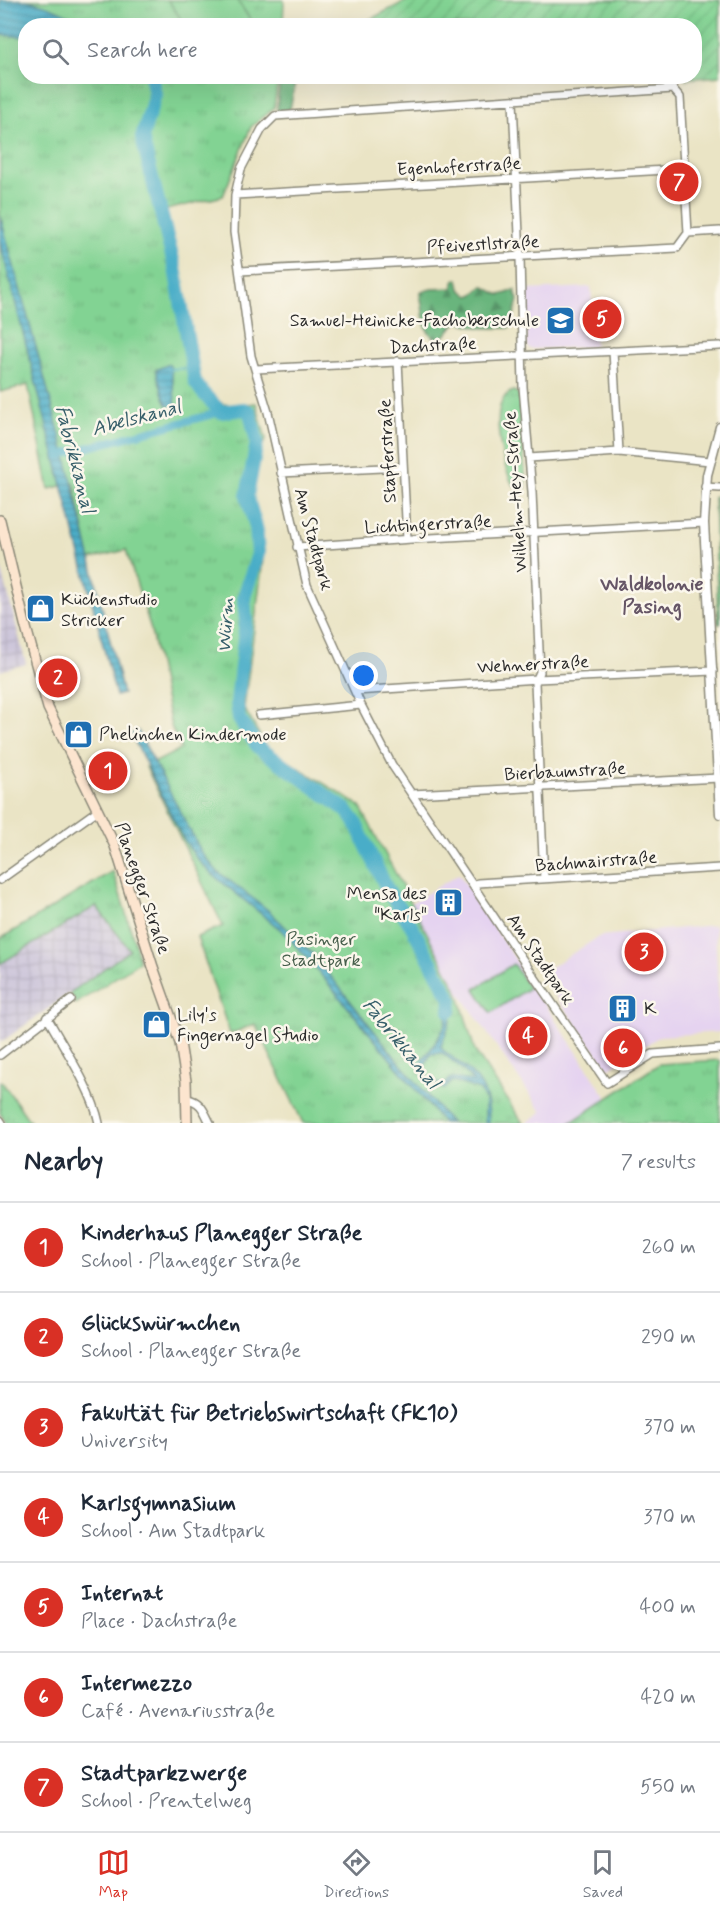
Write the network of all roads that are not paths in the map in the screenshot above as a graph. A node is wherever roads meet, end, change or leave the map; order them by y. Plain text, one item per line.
1 (513, 101) junction
2 (684, 169) junction
3 (516, 178) junction
4 (235, 195) junction
5 (720, 231) edge
6 (688, 232) junction
7 (520, 257) junction
8 (240, 271) junction
9 (720, 346) edge
10 (613, 351) junction
11 (522, 356) junction
12 (398, 361) junction
13 (256, 369) junction
14 (720, 427) edge
15 (619, 452) junction
16 (529, 458) junction
17 (710, 461) junction
18 (403, 466) junction
19 (281, 473) junction
20 (705, 487) junction
21 (720, 488) edge
22 (0, 520) edge
23 (704, 523) junction
24 (533, 533) junction
25 (407, 539) junction
26 (297, 547) junction
27 (713, 671) junction
28 (537, 679) junction
29 (355, 691) junction
30 (717, 698) edge
31 (361, 705) junction
32 (259, 715) dead end
33 (719, 778) edge
34 (540, 787) junction
35 (412, 794) junction
36 (98, 810) junction
37 (720, 814) edge
38 (720, 868) edge
39 (544, 879) junction
40 (0, 880) edge
41 (474, 885) junction
42 (71, 1000) dead end
43 (47, 1017) junction
44 (720, 1049) edge
45 (0, 1055) edge
46 (187, 1099) junction
47 (99, 1123) edge
48 (187, 1123) edge
49 (210, 1123) edge

1 - 2 street
1 - 3 street, Wilhelm-Hey-Straße
1 - 4 street, Am Stadtpark
2 - 3 street, Egenhoferstraße
2 - 6 street
3 - 4 street, Egenhoferstraße
3 - 7 street, Wilhelm-Hey-Straße
4 - 8 street, Am Stadtpark
5 - 6 street
6 - 7 street, Pfeivestlstraße
7 - 8 street, Pfeivestlstraße
7 - 11 street, Wilhelm-Hey-Straße
8 - 13 street, Am Stadtpark
9 - 10 street, Dachstraße
10 - 11 street, Dachstraße
10 - 15 street
11 - 12 street, Dachstraße
11 - 16 street, Wilhelm-Hey-Straße
12 - 13 street, Dachstraße
12 - 18 street, Stapferstraße
13 - 19 street, Am Stadtpark
14 - 17 street
15 - 16 street
15 - 17 street
16 - 24 street, Wilhelm-Hey-Straße
17 - 20 street
18 - 19 street
18 - 25 street, Stapferstraße
19 - 26 street, Am Stadtpark
20 - 21 street
20 - 23 street
22 - 36 main road, Planegger Straße
23 - 24 street, Lichtingerstraße
23 - 27 street
24 - 25 street, Lichtingerstraße
24 - 28 street, Wilhelm-Hey-Straße
25 - 26 street, Lichtingerstraße
26 - 29 street, Am Stadtpark
27 - 28 street, Wehnerstraße
27 - 30 street
28 - 29 street, Wehnerstraße
28 - 34 street, Wilhelm-Hey-Straße
29 - 31 street, Am Stadtpark
30 - 33 street
31 - 32 street
31 - 35 street, Am Stadtpark
33 - 34 street, Bierbaumstraße
33 - 37 street
34 - 35 street, Bierbaumstraße
34 - 39 street, Wilhelm-Hey-Straße
35 - 41 street, Am Stadtpark
36 - 40 street
36 - 46 main road, Planegger Straße
38 - 39 street, Bachmairstraße
39 - 41 street, Bachmairstraße
41 - 44 street, Am Stadtpark
42 - 43 street
43 - 45 street
43 - 47 street
46 - 48 main road, Planegger Straße
46 - 49 street

